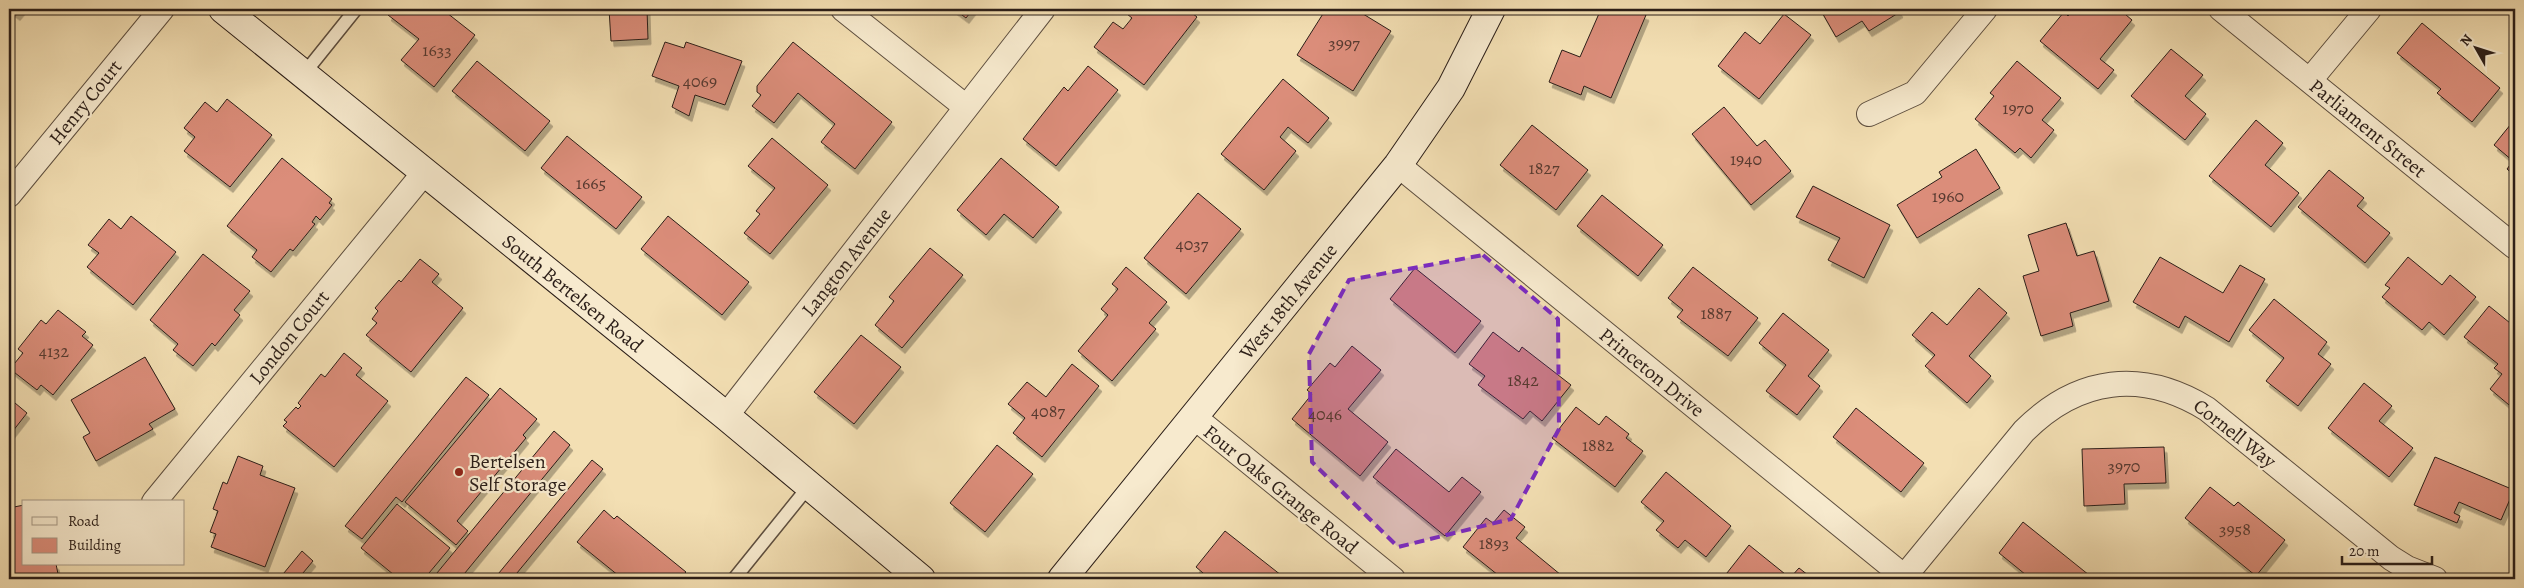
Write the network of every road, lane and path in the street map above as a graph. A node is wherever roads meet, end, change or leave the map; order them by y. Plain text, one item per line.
1 (162, 9) edge
2 (223, 9) edge
3 (356, 9) edge
4 (844, 9) edge
5 (1044, 9) edge
6 (1491, 9) edge
7 (1985, 9) edge
8 (2221, 9) edge
9 (2369, 9) edge
10 (304, 75) junction
11 (2310, 80) junction
12 (966, 107) junction
13 (1869, 114) dead end
14 (1398, 165) junction
15 (424, 173) junction
16 (9, 195) edge
17 (2515, 247) edge
18 (726, 416) junction
19 (1194, 417) junction
20 (809, 486) junction
21 (156, 500) edge
22 (1906, 578) edge
23 (734, 579) edge
24 (921, 579) edge
25 (1062, 579) edge
26 (1393, 579) edge
27 (2435, 579) edge

1 - 16 street, Henry Court
2 - 10 main road, South Bertelsen Road
3 - 10 lane
4 - 12 street
5 - 12 street, Langton Avenue
6 - 14 main road, West 18th Avenue
7 - 13 street
8 - 11 street, Parliament Street
9 - 11 street
10 - 15 main road, South Bertelsen Road
11 - 17 street, Parliament Street
12 - 18 street, Langton Avenue
14 - 19 main road, West 18th Avenue
14 - 22 street, Princeton Drive
15 - 18 main road, South Bertelsen Road
15 - 21 street, London Court
18 - 20 main road, South Bertelsen Road
19 - 25 main road, West 18th Avenue
19 - 26 street, Four Oaks Grange Road
20 - 23 lane
20 - 24 main road, South Bertelsen Road
22 - 27 street, Cornell Way

